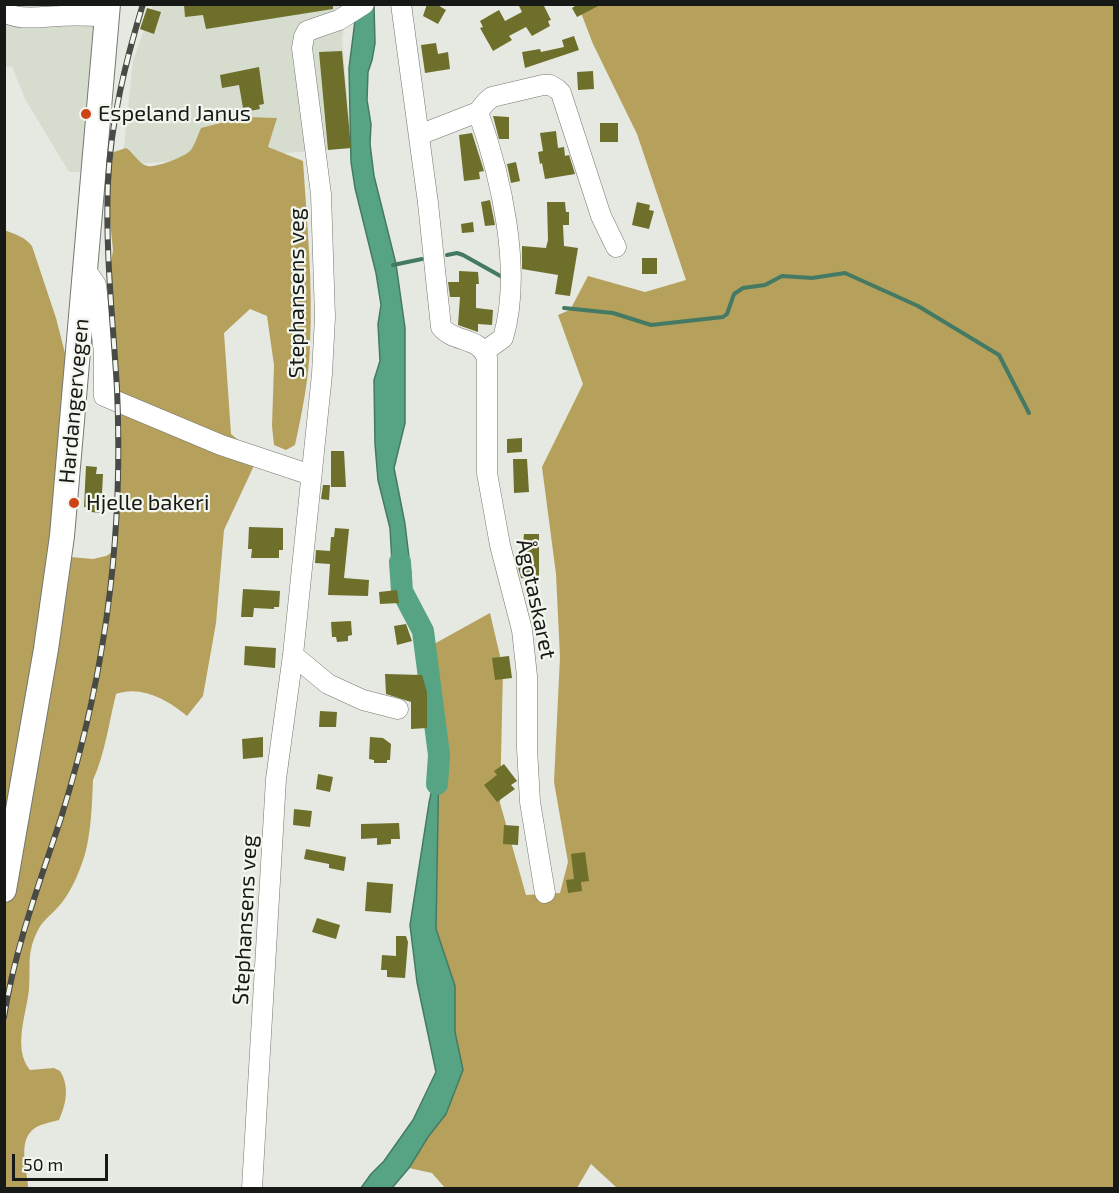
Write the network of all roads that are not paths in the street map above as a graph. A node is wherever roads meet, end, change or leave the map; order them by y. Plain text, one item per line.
1 (401, 4) edge
2 (357, 8) edge
3 (108, 10) edge
4 (4, 11) edge
5 (478, 112) junction
6 (419, 135) junction
7 (616, 247) dead end
8 (85, 269) junction
9 (484, 351) junction
10 (311, 474) junction
11 (293, 655) junction
12 (398, 709) dead end
13 (4, 890) edge
14 (545, 893) dead end
15 (252, 1188) edge

1 - 6 street
2 - 10 street, Stephansens veg
3 - 4 street, Hardangervegen
3 - 8 main road, Hardangervegen
5 - 6 street
5 - 7 street
5 - 9 street
6 - 9 street
8 - 10 street
8 - 13 main road, Hardangervegen
9 - 14 street, Ågotaskaret
10 - 11 street, Stephansens veg
11 - 12 street
11 - 15 street, Stephansens veg

